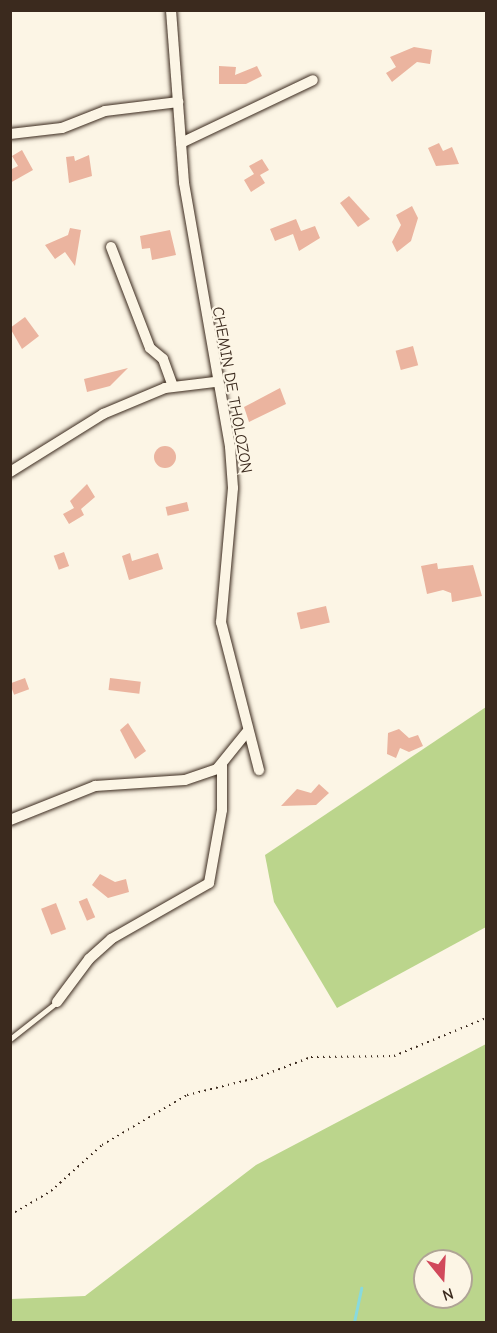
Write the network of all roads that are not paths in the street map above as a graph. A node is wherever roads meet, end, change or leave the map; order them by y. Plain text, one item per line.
1 (171, 10) edge
2 (314, 80) dead end
3 (178, 102) junction
4 (10, 134) edge
5 (181, 143) junction
6 (111, 247) dead end
7 (215, 382) junction
8 (173, 386) junction
9 (10, 472) edge
10 (248, 732) junction
11 (222, 764) junction
12 (259, 770) dead end
13 (10, 820) edge
14 (57, 1002) joint
15 (10, 1039) edge

1 - 3 street, CHEMIN DE THOLOZON
2 - 5 street
3 - 4 street
3 - 5 street, CHEMIN DE THOLOZON
5 - 7 street, CHEMIN DE THOLOZON
6 - 8 street
7 - 8 street
7 - 10 street, CHEMIN DE THOLOZON
8 - 9 street
10 - 11 street
10 - 12 street, CHEMIN DE THOLOZON
11 - 13 street
11 - 14 street
14 - 15 lane

